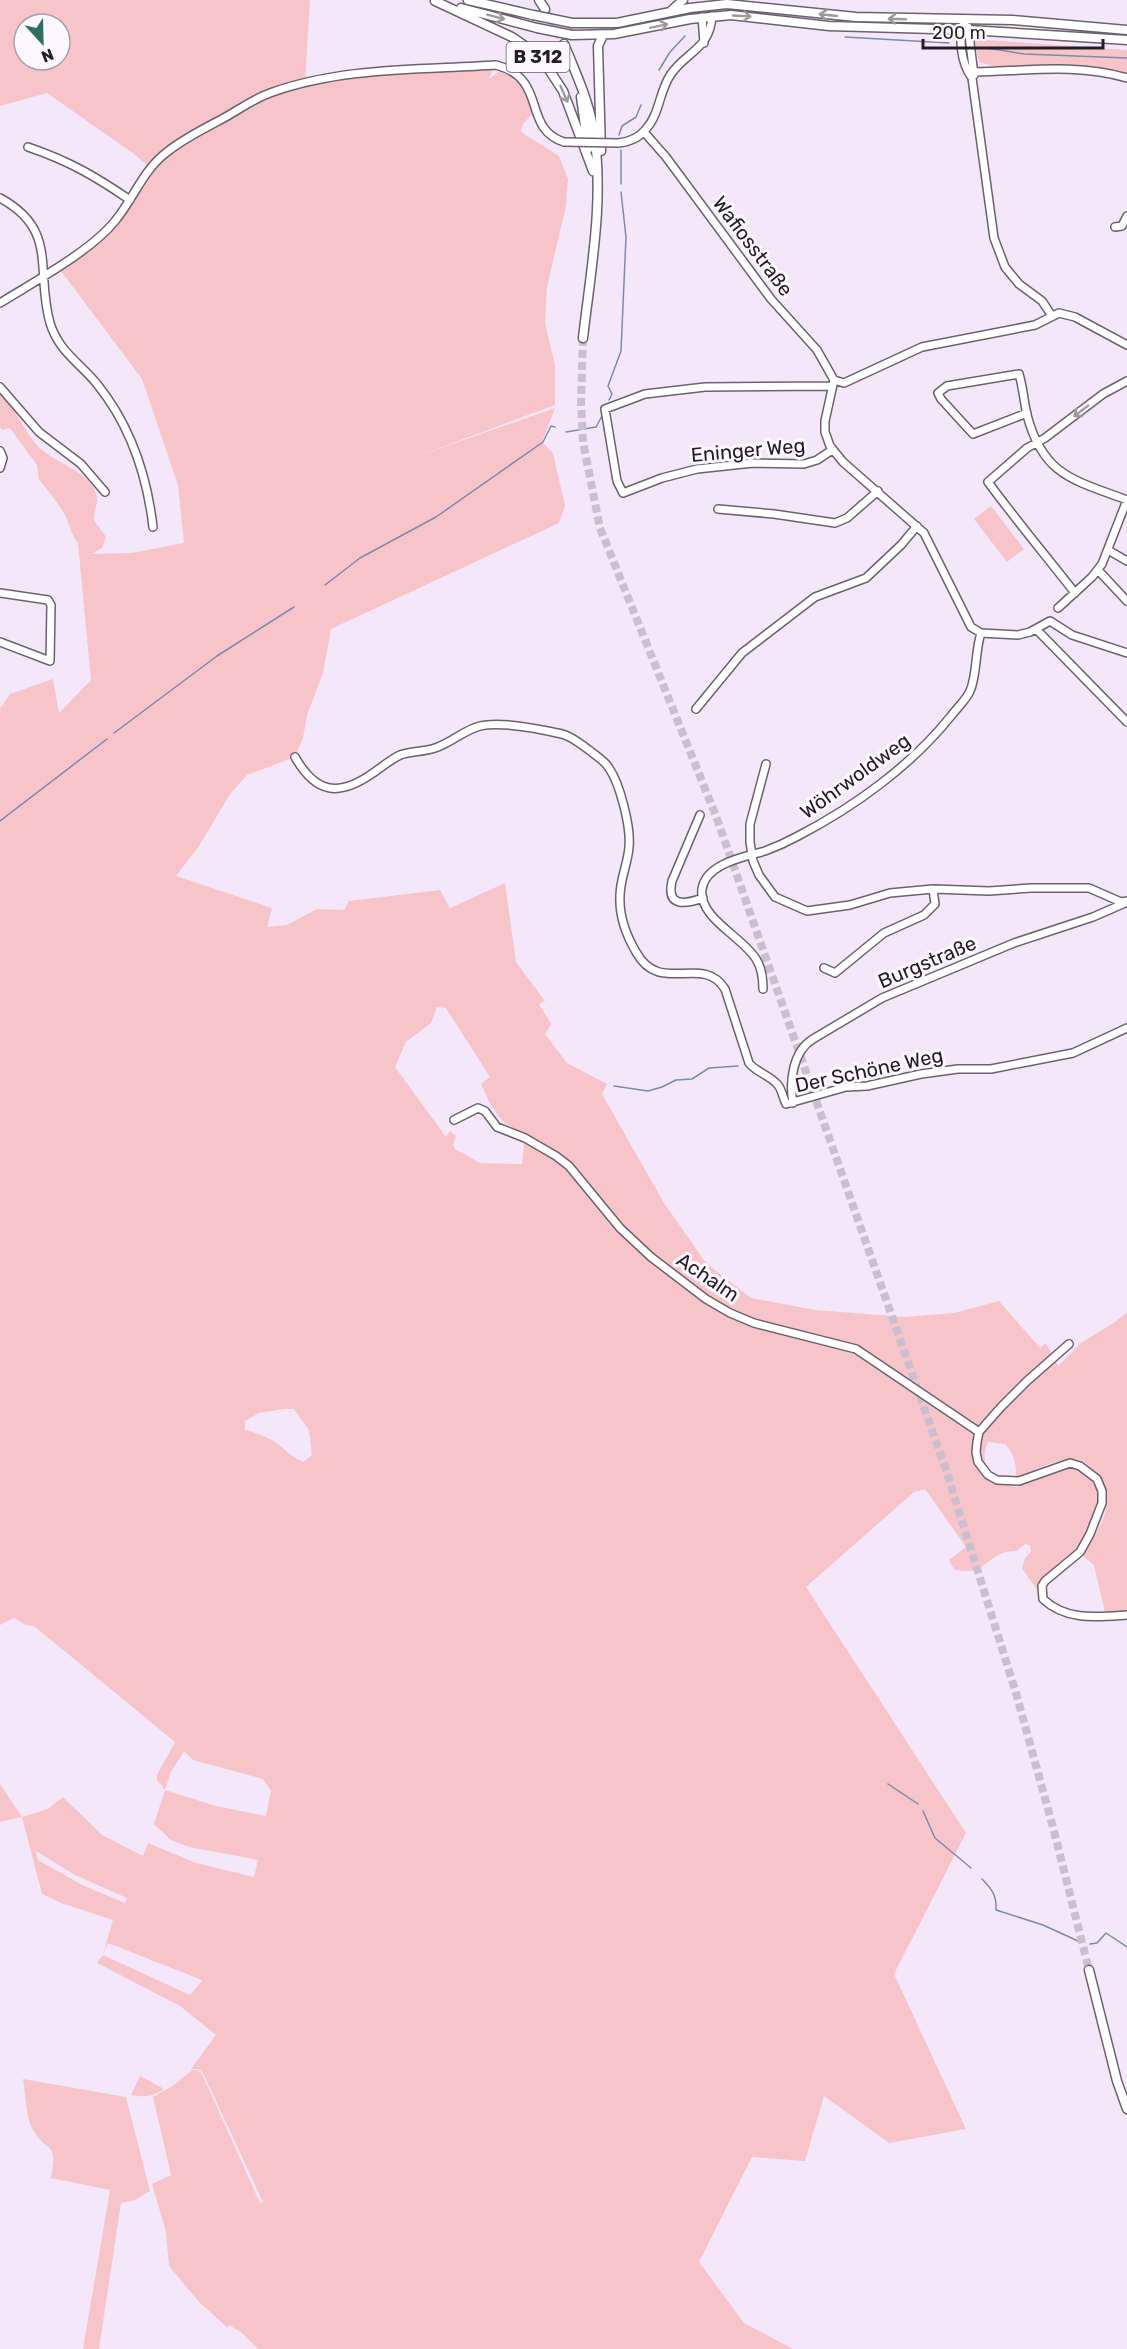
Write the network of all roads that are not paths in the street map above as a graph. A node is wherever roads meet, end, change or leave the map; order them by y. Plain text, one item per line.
1 (433, 0) edge
2 (470, 0) edge
3 (539, 0) edge
4 (683, 0) edge
5 (740, 0) edge
6 (711, 2) edge
7 (702, 3) edge
8 (753, 5) junction
9 (545, 9) tunnel mouth
10 (671, 12) junction
11 (707, 16) junction
12 (966, 19) junction
13 (965, 30) junction
14 (1127, 30) edge
15 (603, 35) junction
16 (1127, 40) edge
17 (564, 44) tunnel mouth
18 (974, 75) junction
19 (1127, 78) edge
20 (579, 83) junction
21 (644, 132) junction
22 (28, 147) dead end
23 (590, 162) junction
24 (597, 185) junction
25 (0, 198) edge
26 (130, 200) junction
27 (1127, 216) edge
28 (1115, 227) dead end
29 (44, 275) junction
30 (0, 303) edge
31 (1052, 316) junction
32 (583, 338) tunnel mouth
33 (1127, 345) edge
34 (1127, 381) edge
35 (832, 383) junction
36 (0, 387) edge
37 (1027, 413) junction
38 (1036, 443) junction
39 (832, 450) junction
40 (0, 451) edge
41 (0, 468) edge
42 (878, 491) junction
43 (105, 492) dead end
44 (1127, 500) edge
45 (718, 509) dead end
46 (747, 510) junction
47 (746, 521) dead end
48 (917, 526) junction
49 (153, 527) dead end
50 (1108, 550) junction
51 (1127, 561) edge
52 (1098, 570) junction
53 (0, 593) edge
54 (1075, 593) junction
55 (1127, 601) edge
56 (1058, 608) dead end
57 (1036, 629) junction
58 (981, 633) junction
59 (0, 642) edge
60 (1127, 653) edge
61 (704, 684) dead end
62 (713, 690) junction
63 (696, 709) dead end
64 (1127, 722) edge
65 (295, 758) dead end
66 (766, 764) dead end
67 (700, 816) dead end
68 (751, 855) junction
69 (933, 889) junction
70 (703, 898) junction
71 (1127, 901) edge
72 (824, 968) dead end
73 (763, 989) dead end
74 (1127, 1028) edge
75 (793, 1103) junction
76 (454, 1120) dead end
77 (1069, 1344) dead end
78 (979, 1432) junction
79 (1127, 1616) edge
80 (1089, 1970) tunnel mouth
81 (1127, 2109) edge

1 -> 15 main road, bridge
1 -> 23 main road, B 312
2 - 10 main road, bridge
3 - 9 main road
4 - 10 main road
5 - 8 main road
6 - 7 main road
6 - 8 main road
6 - 11 main road
7 - 10 main road
7 - 11 main road
12 -> 8 main road
11 -> 13 main road
15 -> 11 main road
11 - 21 street
12 - 13 street
12 - 14 main road
13 - 16 main road
13 - 18 street
15 - 24 main road, B 312
17 - 20 main road, B 312
18 - 19 street
18 - 31 street
20 - 23 main road, B 312
20 - 24 main road, B 312
21 - 26 street, bridge
21 - 35 street, Wafiosstraße
22 - 26 street
23 - 24 main road, B 312
24 - 32 main road, B 312
25 - 29 street
26 - 29 street
27 - 28 street
29 - 30 street
29 - 49 street
31 - 33 street
31 - 35 street
34 -> 38 street
35 - 39 street
35 - 39 street, Eninger Weg
36 - 43 street
37 - 37 street
37 - 38 street
38 - 44 street
38 - 54 street
39 - 42 street, Eninger Weg
40 - 41 street
42 - 46 street
42 - 48 street, Eninger Weg
44 - 50 street
45 - 46 street
46 - 47 street
48 - 58 street, Eninger Weg
48 - 62 street
50 - 51 street
50 - 52 street
52 - 54 street
52 - 55 street
53 - 59 street
54 - 56 street
57 - 58 street
57 - 60 street
57 - 64 street
58 - 68 street, Wöhrwoldweg
61 - 62 street
62 - 63 street
65 - 75 street, Der Schöne Weg
66 - 68 street
67 - 70 street
68 - 69 street
68 - 70 street, Wöhrwoldweg
69 - 71 street
69 - 72 street
70 - 73 street
71 - 75 street, Burgstraße
74 - 75 street, Der Schöne Weg
76 - 78 street, Achalm
77 - 78 street
78 - 79 street
80 - 81 main road

